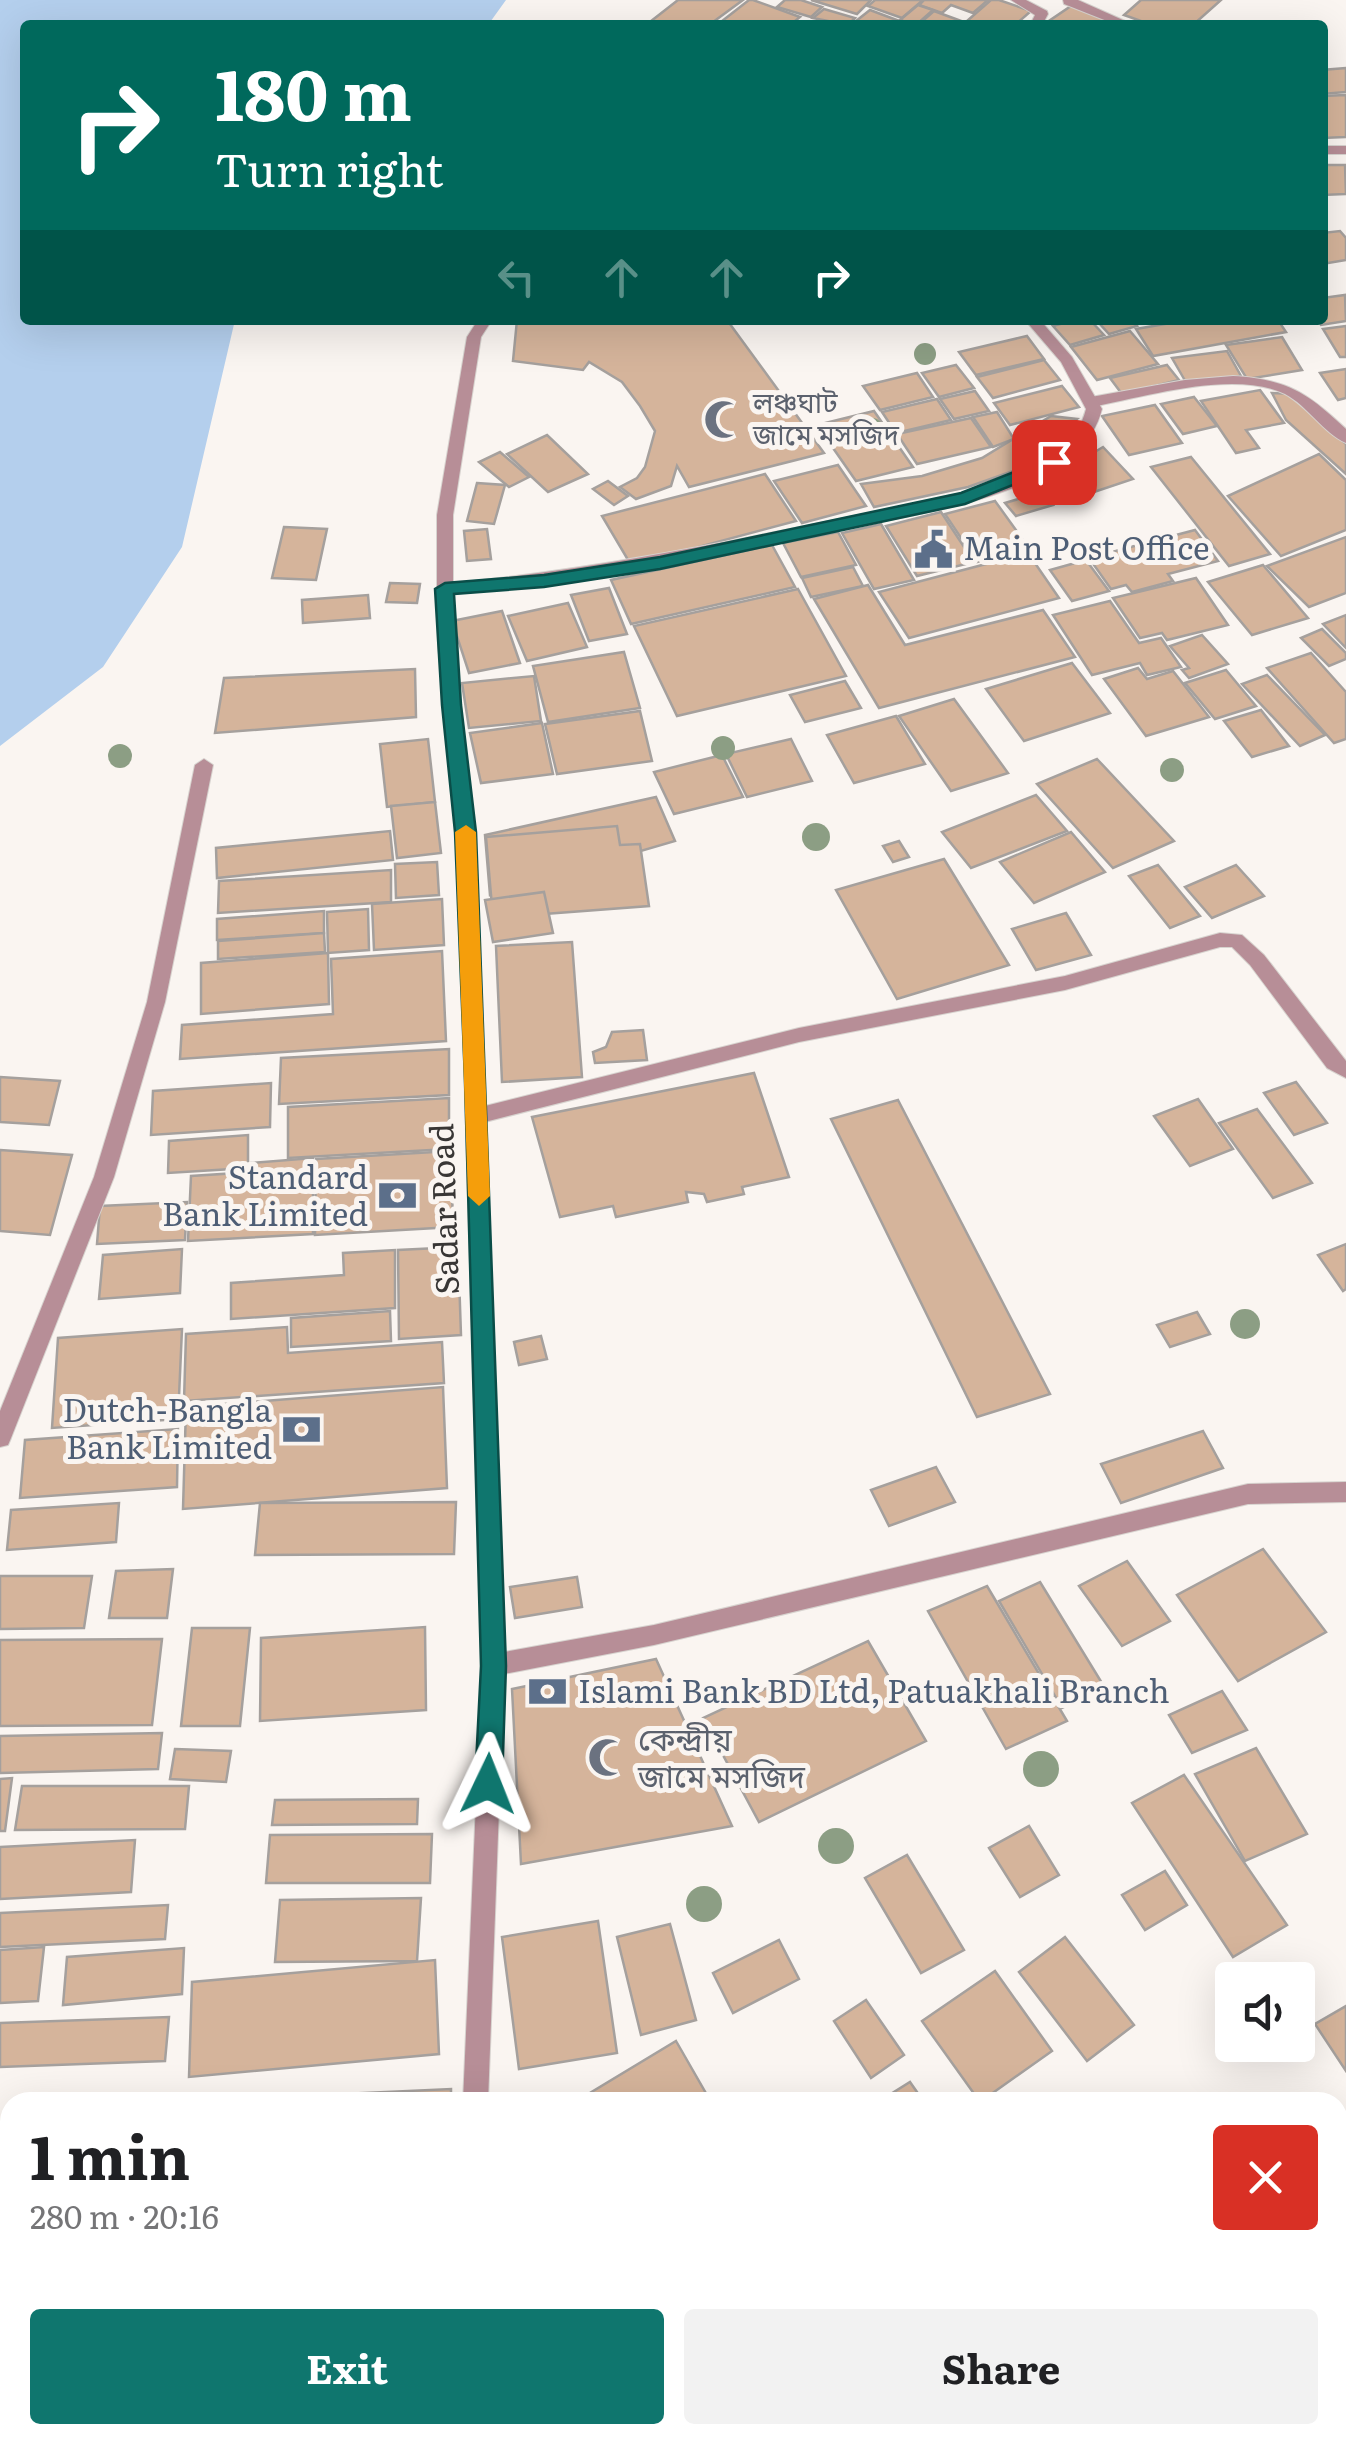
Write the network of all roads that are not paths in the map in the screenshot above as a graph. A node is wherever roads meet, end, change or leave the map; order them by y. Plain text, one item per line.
1 (1016, 0) edge
2 (1070, 1) edge
3 (1039, 20) edge
4 (1116, 20) edge
5 (482, 325) edge
6 (1036, 325) edge
7 (1092, 402) junction
8 (1346, 438) edge
9 (445, 589) junction
10 (204, 765) dead end
11 (1346, 1070) edge
12 (477, 1116) junction
13 (0, 1438) edge
14 (1346, 1492) edge
15 (494, 1666) junction
16 (475, 2092) edge

1 - 3 street
2 - 3 street
2 - 4 street
5 - 9 street, Sadar Road
6 - 7 street
7 - 8 street
7 - 9 street
9 - 12 street, Sadar Road
10 - 13 street
11 - 12 street
12 - 15 street, Sadar Road
14 - 15 street
15 - 16 street, Sadar Road

